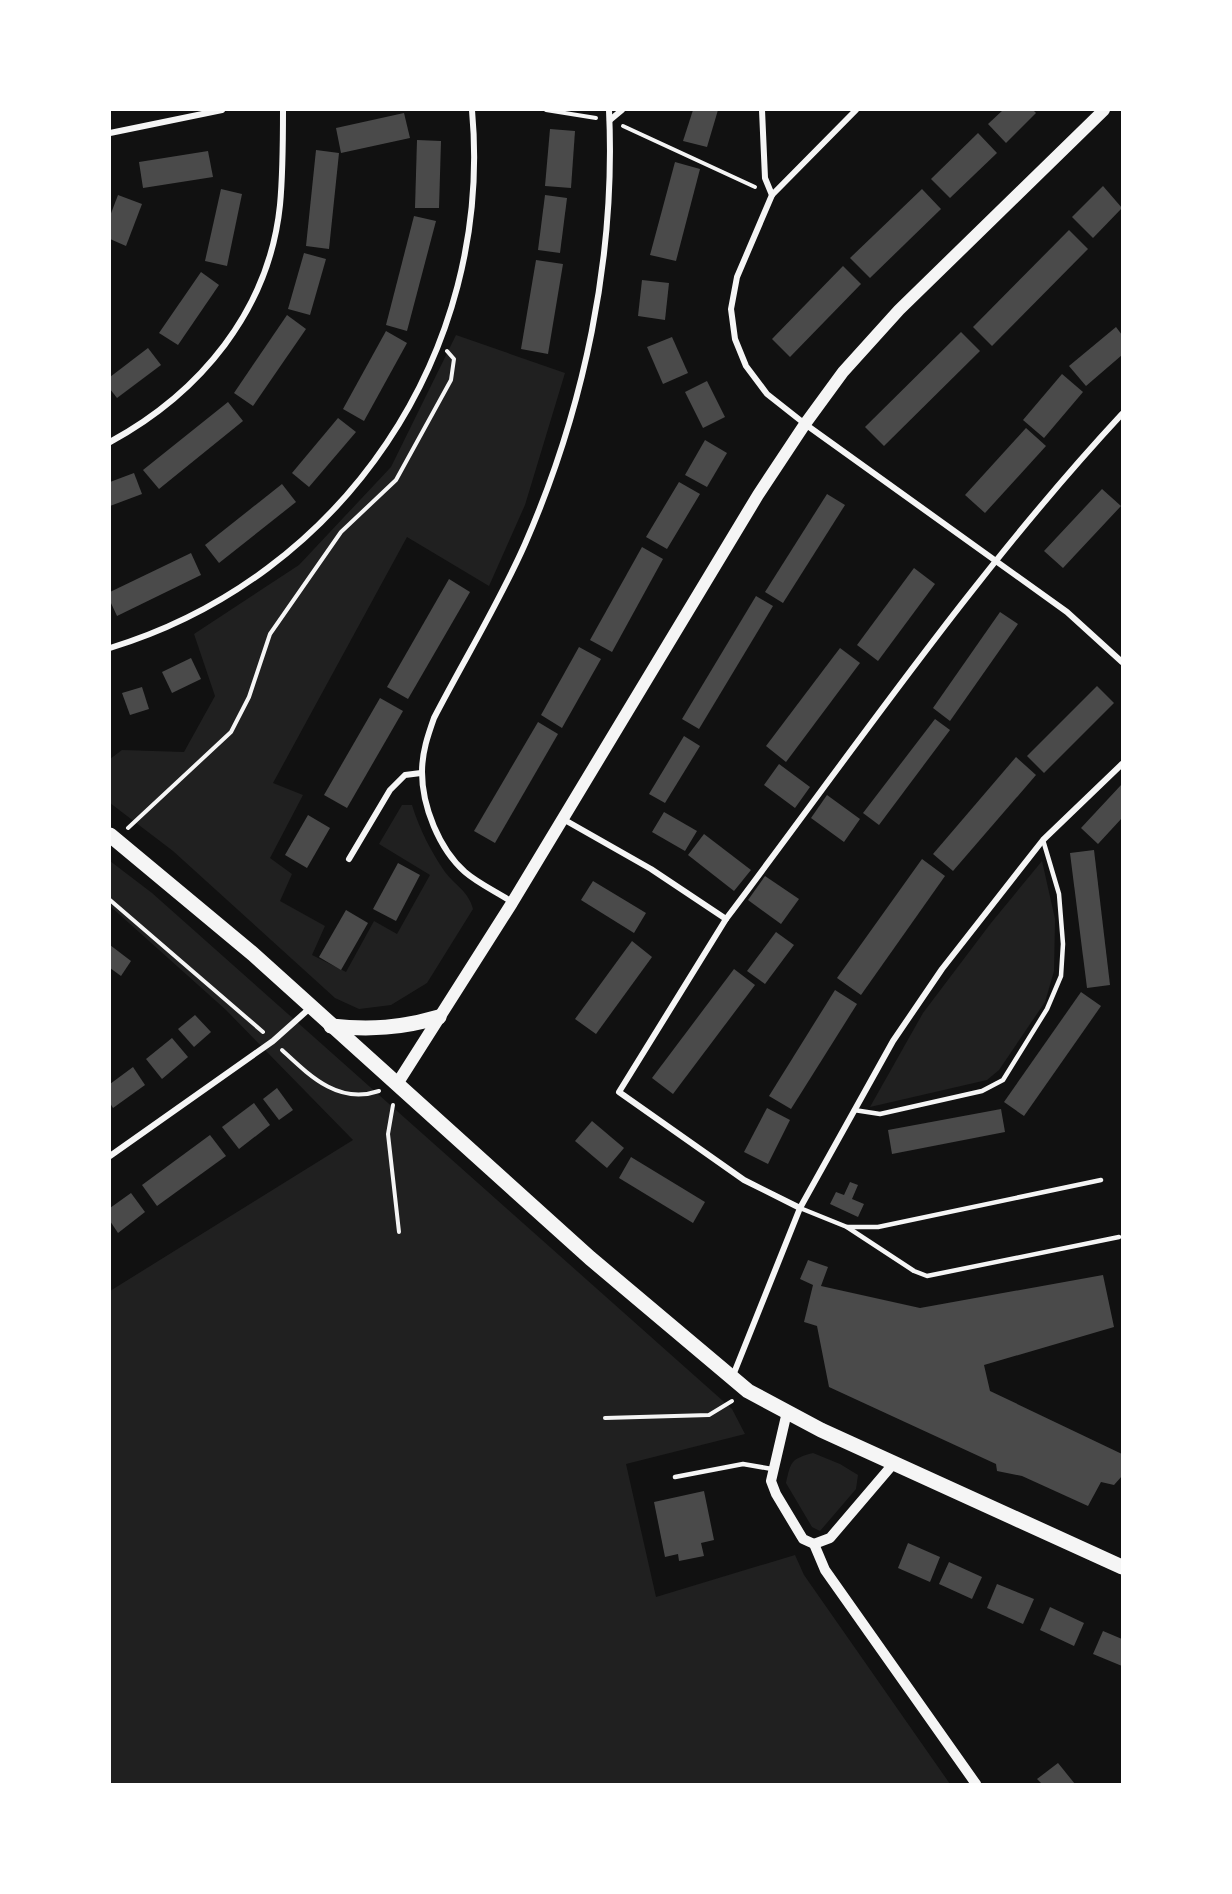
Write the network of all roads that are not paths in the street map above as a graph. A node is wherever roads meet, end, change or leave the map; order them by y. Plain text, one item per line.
1 (222, 110) edge
2 (283, 110) edge
3 (472, 110) edge
4 (609, 110) edge
5 (622, 110) edge
6 (762, 110) edge
7 (856, 110) edge
8 (1104, 110) edge
9 (610, 120) junction
10 (110, 133) edge
11 (772, 195) junction
12 (1122, 414) edge
13 (805, 424) junction
14 (110, 442) edge
15 (995, 561) junction
16 (110, 648) edge
17 (1122, 662) edge
18 (1122, 764) edge
19 (422, 773) junction
20 (563, 819) junction
21 (113, 837) edge
22 (1043, 840) junction
23 (349, 859) dead end
24 (512, 903) junction
25 (726, 919) junction
26 (310, 1008) junction
27 (439, 1017) junction
28 (331, 1026) junction
29 (397, 1084) junction
30 (854, 1110) junction
31 (110, 1156) edge
32 (1101, 1180) dead end
33 (800, 1208) junction
34 (847, 1227) junction
35 (1119, 1237) dead end
36 (732, 1378) junction
37 (787, 1412) junction
38 (894, 1462) junction
39 (772, 1469) junction
40 (675, 1477) dead end
41 (814, 1544) junction
42 (1122, 1567) edge
43 (976, 1785) edge

1 - 10 street
2 - 14 street
3 - 16 street
4 - 9 street
5 - 9 street
6 - 11 street
7 - 11 street
8 - 13 main road
9 - 19 street
11 - 13 street
12 - 15 street
13 - 15 street
13 - 20 main road
15 - 17 street
15 - 25 street
18 - 22 street
19 - 23 street
19 - 24 street
20 - 24 main road
20 - 25 street
21 - 26 main road
22 - 30 street
22 - 30 lane
24 - 27 main road
25 - 33 street
26 - 28 main road
26 - 31 street
27 - 28 main road
27 - 29 main road
28 - 29 main road
29 - 36 main road
30 - 33 street
32 - 34 lane
33 - 34 lane
33 - 36 street
34 - 35 lane
36 - 37 main road
37 - 38 main road
37 - 39 street
38 - 41 street
38 - 42 main road
39 - 40 lane
39 - 41 street
41 - 43 street

